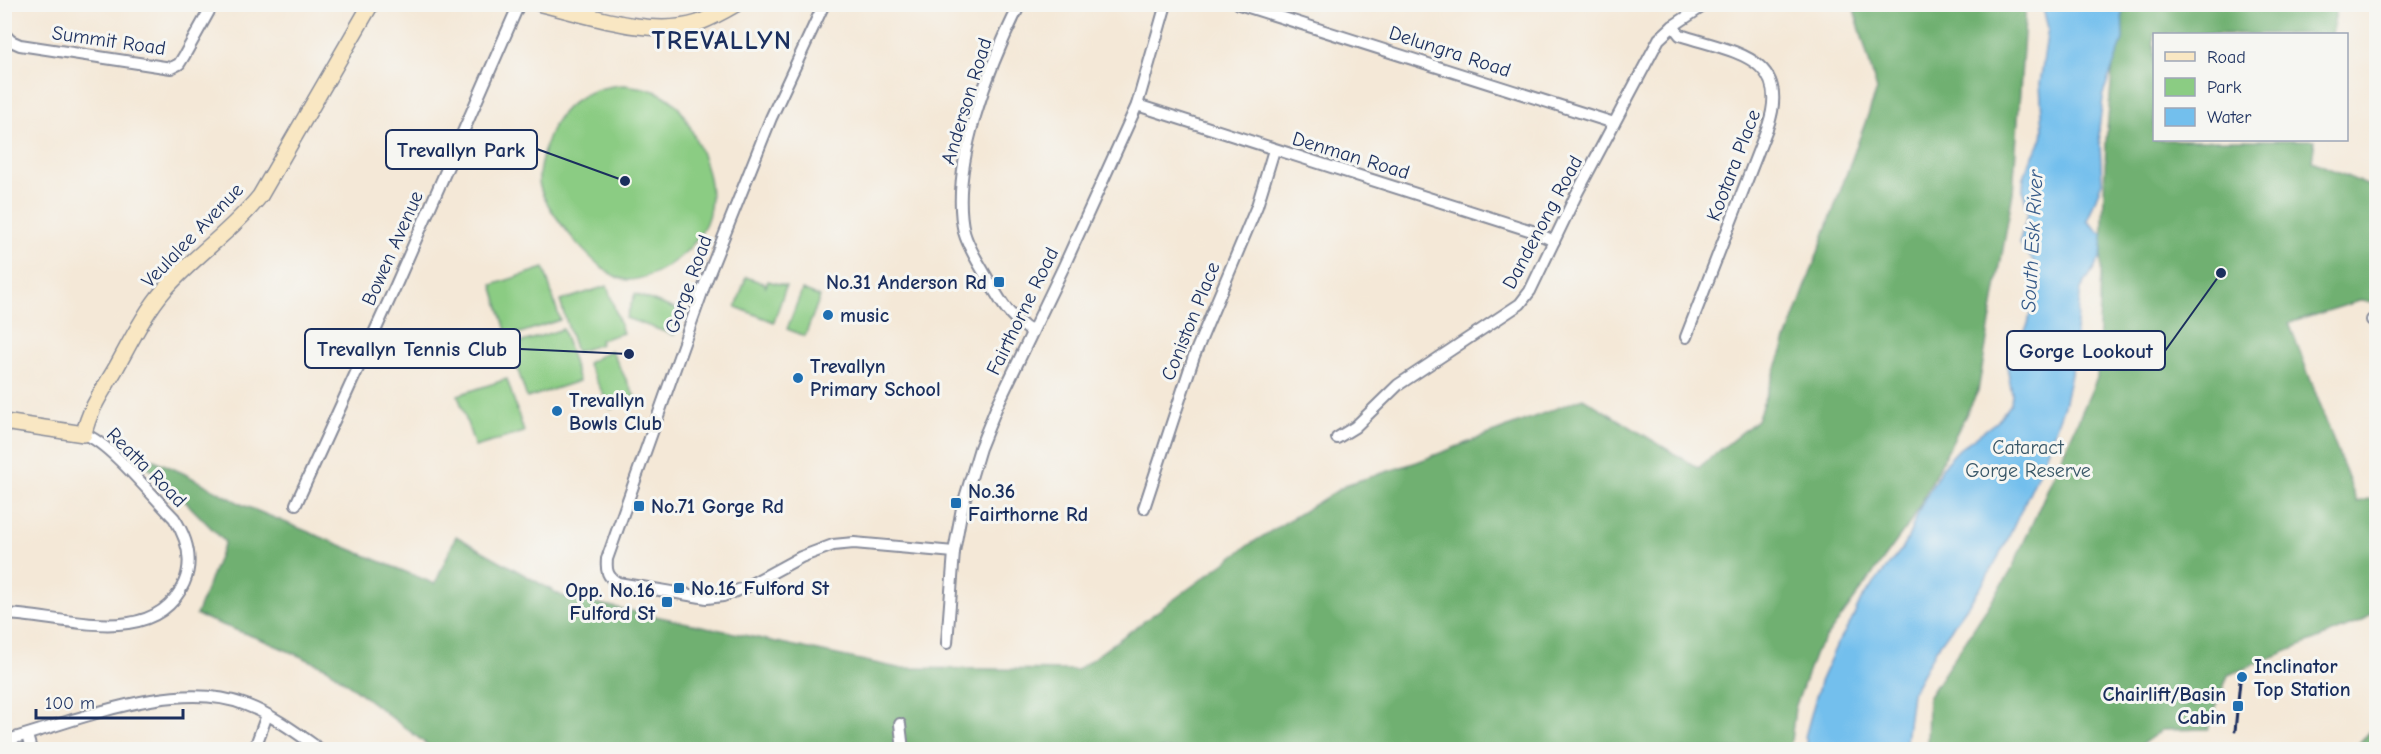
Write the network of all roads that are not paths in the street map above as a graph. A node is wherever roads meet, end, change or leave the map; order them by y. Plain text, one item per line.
1 (213, 4) edge
2 (371, 4) edge
3 (519, 4) edge
4 (541, 4) edge
5 (736, 4) edge
6 (824, 4) edge
7 (1020, 4) edge
8 (1166, 4) edge
9 (1239, 4) edge
10 (1706, 4) edge
11 (1674, 26) junction
12 (4, 34) edge
13 (1137, 105) junction
14 (1614, 123) junction
15 (1274, 150) junction
16 (1554, 241) junction
17 (1032, 332) junction
18 (1686, 337) dead end
19 (4, 422) edge
20 (84, 434) junction
21 (1337, 438) dead end
22 (296, 504) dead end
23 (1144, 508) dead end
24 (954, 552) junction
25 (4, 614) edge
26 (947, 643) dead end
27 (267, 715) junction
28 (900, 724) dead end
29 (27, 735) junction
30 (4, 741) edge
31 (31, 750) edge
32 (254, 750) edge
33 (321, 750) edge
34 (903, 750) edge

1 - 12 street, Summit Road
2 - 20 street, Veulalee Avenue
3 - 22 street, Bowen Avenue
4 - 5 street
6 - 24 street, Gorge Road
7 - 17 street, Anderson Road
8 - 13 street, Fairthorne Road
9 - 14 street, Delungra Road
10 - 11 street, Dandenong Road
11 - 14 street, Dandenong Road
11 - 18 street, Kootara Place
13 - 15 street, Denman Road
13 - 17 street, Fairthorne Road
14 - 16 street, Dandenong Road
15 - 16 street, Denman Road
15 - 23 street, Coniston Place
16 - 21 street, Dandenong Road
17 - 24 street, Fairthorne Road
19 - 20 street
20 - 25 street, Reatta Road
24 - 26 street, Fairthorne Road
27 - 29 street
27 - 32 street
27 - 33 street
28 - 34 street
29 - 30 street
29 - 31 street

